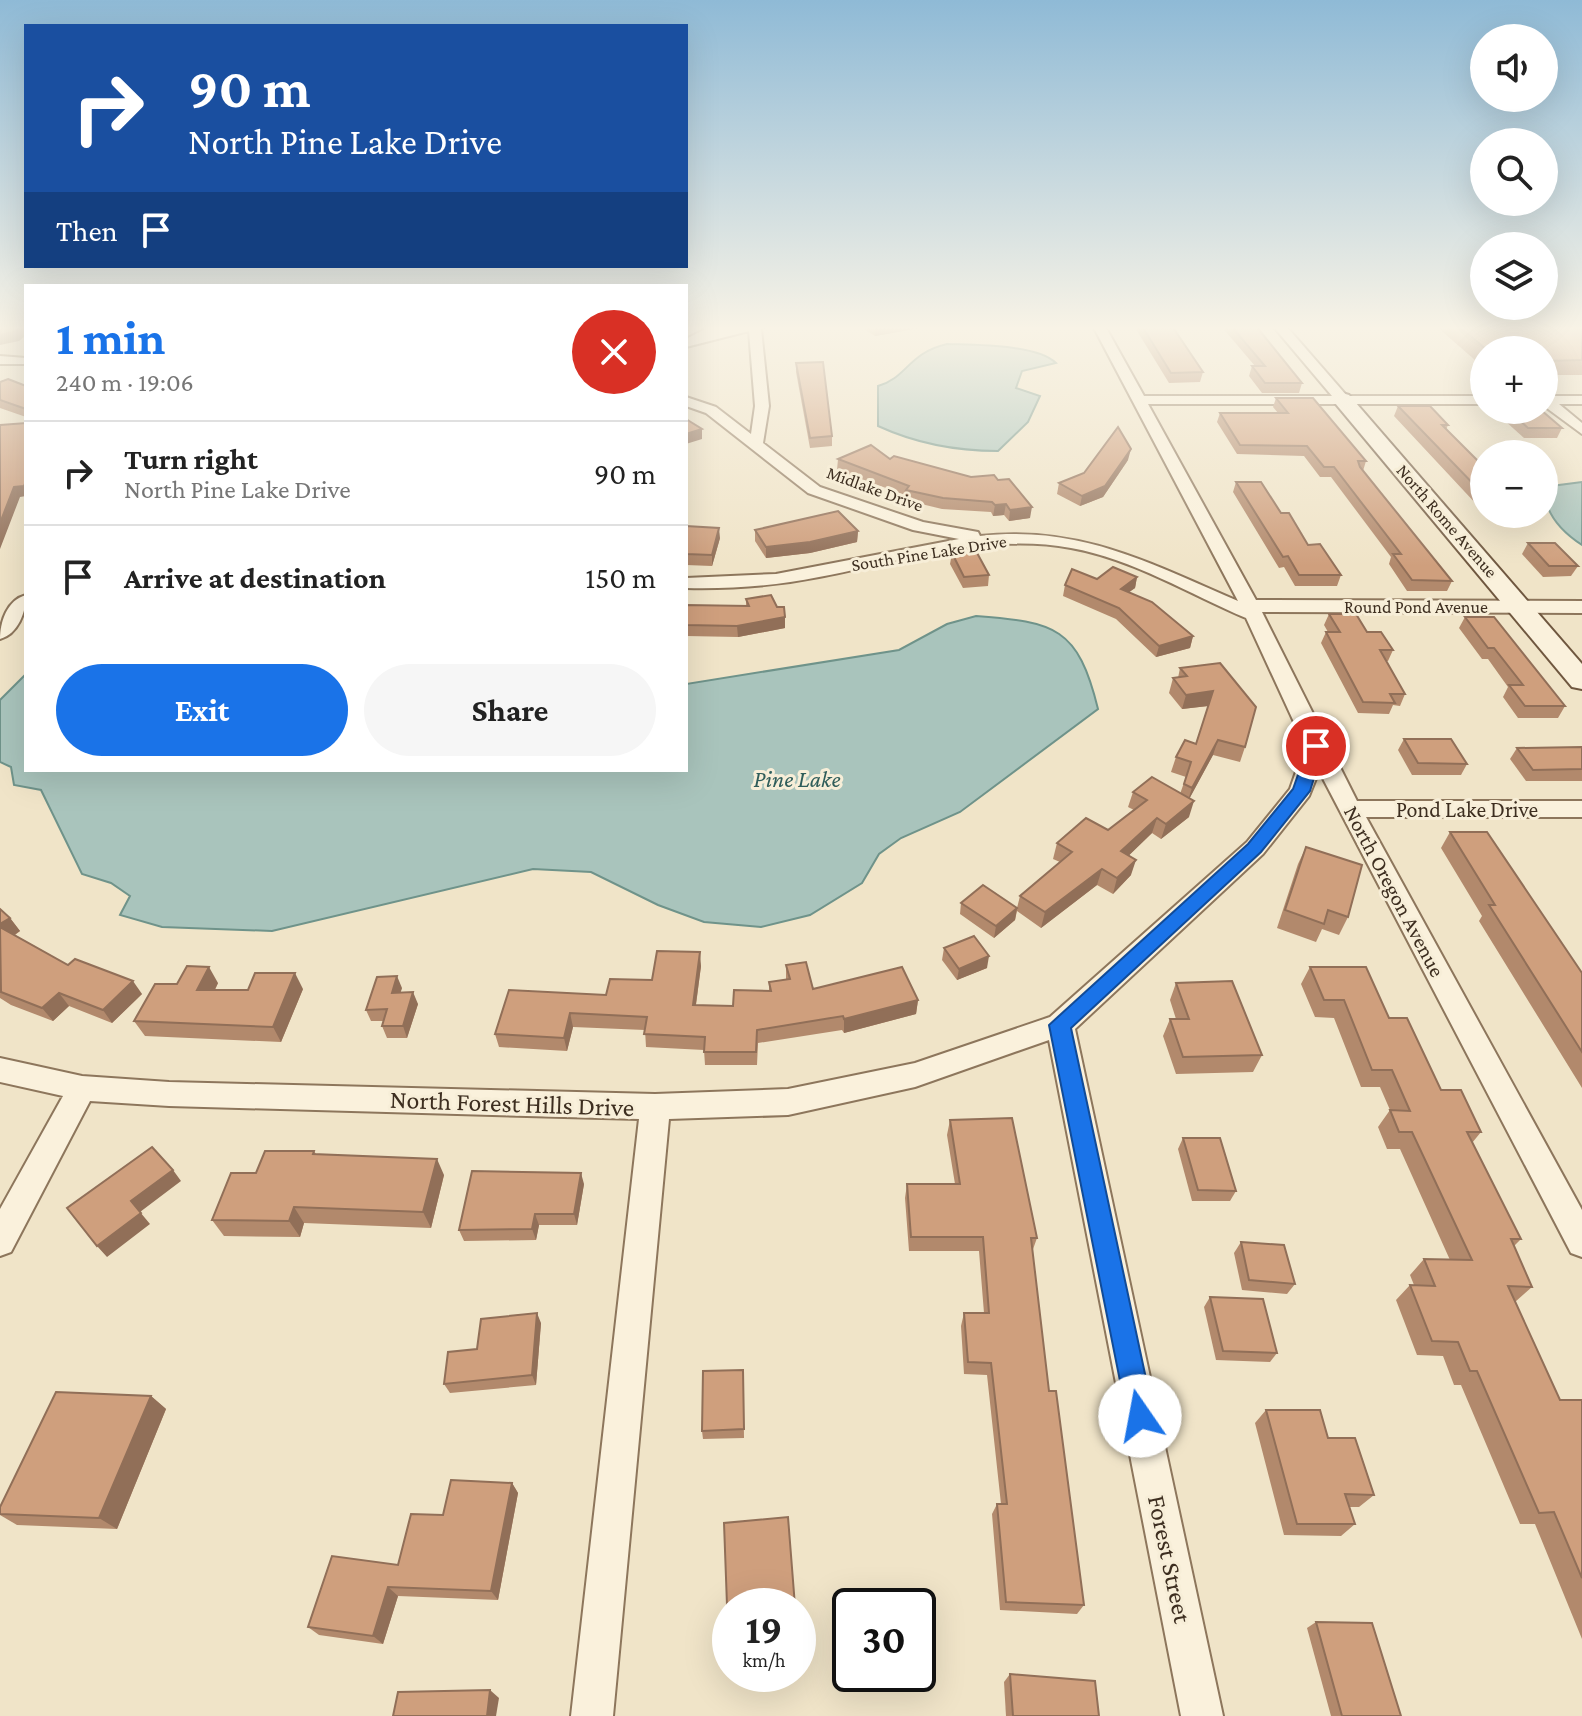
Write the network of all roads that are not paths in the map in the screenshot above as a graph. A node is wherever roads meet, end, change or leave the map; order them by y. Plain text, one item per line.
1 (700, 406) edge
2 (762, 406) edge
3 (1143, 406) edge
4 (1348, 406) edge
5 (1558, 411) edge
6 (1582, 430) edge
7 (757, 442) junction
8 (994, 539) junction
9 (688, 583) edge
10 (24, 604) edge
11 (1521, 607) junction
12 (1582, 607) edge
13 (1252, 610) junction
14 (12, 625) edge
15 (1582, 681) edge
16 (1316, 746) junction
17 (1351, 809) junction
18 (1582, 809) edge
19 (1060, 1025) junction
20 (0, 1070) edge
21 (82, 1088) junction
22 (655, 1107) junction
23 (0, 1241) edge
24 (1582, 1242) edge
25 (592, 1716) edge
26 (1202, 1716) edge

1 - 7 street, Midlake Drive
2 - 7 street
3 - 13 street, North Oregon Avenue
4 - 11 street, North Rome Avenue
5 - 6 street
7 - 8 street, Midlake Drive
8 - 9 street, South Pine Lake Drive
8 - 13 street, South Pine Lake Drive
10 - 14 street
11 - 12 street, Round Pond Avenue
11 - 13 street, Round Pond Avenue
11 - 15 street, North Rome Avenue
13 - 16 street, North Oregon Avenue
16 - 17 street, North Oregon Avenue
16 - 19 street
17 - 18 street, Pond Lake Drive
17 - 24 street, North Oregon Avenue
19 - 22 street
19 - 26 street, Forest Street
20 - 21 street, North Forest Hills Drive
21 - 22 street, North Forest Hills Drive
21 - 23 street
22 - 25 street, North Forest Hills Drive

